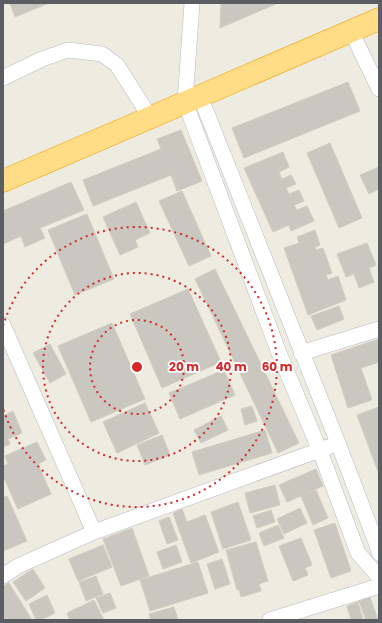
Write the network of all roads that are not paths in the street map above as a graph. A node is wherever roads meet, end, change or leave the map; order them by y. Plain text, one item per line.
1 (192, 3) edge
2 (379, 19) edge
3 (352, 31) junction
4 (3, 78) edge
5 (379, 89) edge
6 (192, 99) junction
7 (150, 118) junction
8 (3, 181) edge
9 (3, 325) edge
10 (379, 329) edge
11 (6, 343) edge
12 (301, 353) junction
13 (338, 443) junction
14 (320, 451) junction
15 (94, 532) junction
16 (378, 547) edge
17 (358, 553) junction
18 (3, 576) edge
19 (379, 576) edge
20 (379, 586) edge
21 (270, 620) edge

1 - 6 street
2 - 3 highway
3 - 5 street
3 - 6 highway
4 - 7 street
6 - 7 highway
6 - 12 street
6 - 14 street
7 - 8 highway
9 - 11 street
10 - 12 street
11 - 15 street
12 - 13 street
13 - 14 street
13 - 16 street
14 - 15 street
14 - 17 street
15 - 18 street
16 - 17 street
17 - 19 street
20 - 21 street

